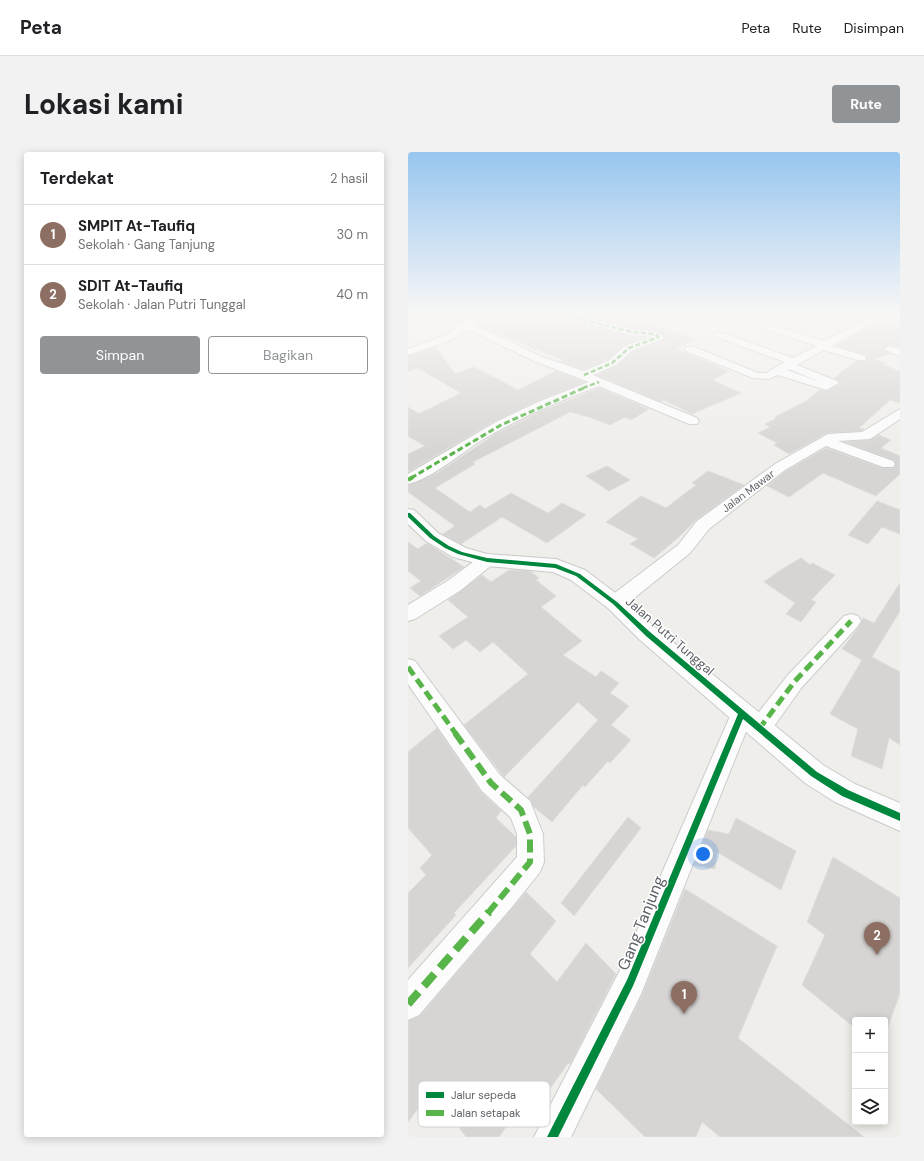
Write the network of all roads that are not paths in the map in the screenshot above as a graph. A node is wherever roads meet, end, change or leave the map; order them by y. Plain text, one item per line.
1 (547, 362) edge
2 (613, 362) edge
3 (722, 362) edge
4 (786, 362) edge
5 (795, 362) edge
6 (791, 364) junction
7 (778, 371) junction
8 (584, 375) junction
9 (599, 382) junction
10 (900, 413) edge
11 (693, 420) dead end
12 (824, 441) junction
13 (888, 464) dead end
14 (408, 480) edge
15 (408, 514) edge
16 (487, 560) junction
17 (615, 603) junction
18 (408, 614) edge
19 (851, 621) dead end
20 (408, 667) edge
21 (751, 721) junction
22 (900, 816) edge
23 (408, 1004) edge
24 (552, 1137) edge

1 - 8 street
2 - 8 street
3 - 7 street
4 - 6 street
5 - 6 street
6 - 7 street
6 - 7 street
8 - 9 street
9 - 11 street
9 - 14 street
10 - 12 street, Jalan Mawar
12 - 13 street
12 - 17 street, Jalan Mawar
15 - 16 street, Jalan Putri Tunggal
16 - 17 street, Jalan Putri Tunggal
16 - 18 street
17 - 21 street, Jalan Putri Tunggal
19 - 21 street, Gang Tanjung
20 - 23 street
21 - 22 street, Jalan Putri Tunggal
21 - 24 street, Gang Tanjung

